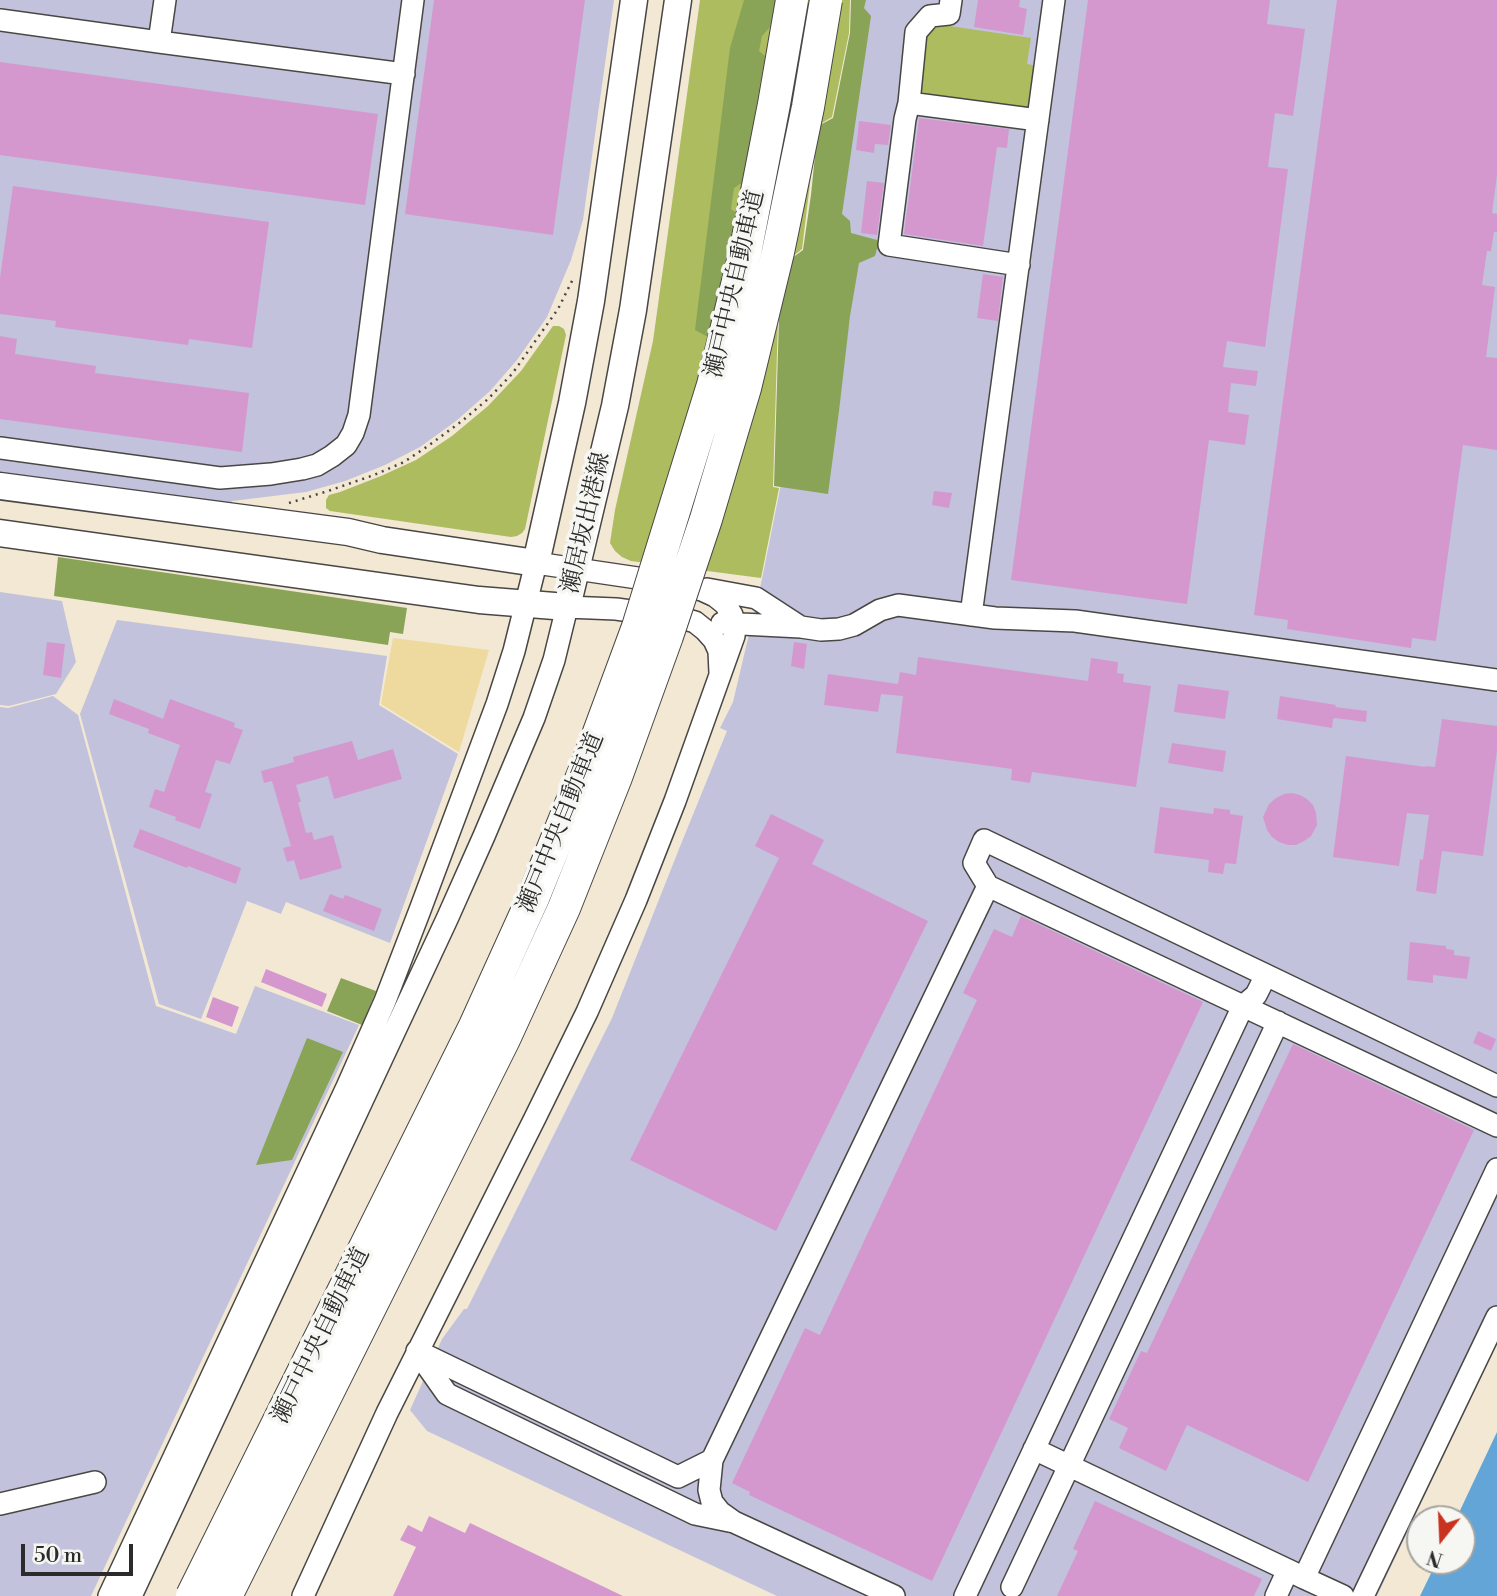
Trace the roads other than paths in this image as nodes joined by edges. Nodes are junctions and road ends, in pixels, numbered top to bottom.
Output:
1 (165, 0) edge
2 (413, 0) edge
3 (634, 0) edge
4 (678, 0) edge
5 (792, 0) edge
6 (826, 0) edge
7 (951, 0) edge
8 (1054, 0) edge
9 (0, 20) edge
10 (159, 43) junction
11 (404, 74) junction
12 (909, 103) junction
13 (1038, 120) junction
14 (1019, 265) junction
15 (0, 448) edge
16 (0, 486) edge
17 (0, 533) edge
18 (536, 563) junction
19 (577, 569) junction
20 (678, 584) junction
21 (526, 604) junction
22 (567, 607) junction
23 (971, 615) junction
24 (681, 618) junction
25 (735, 625) junction
26 (801, 627) junction
27 (720, 678) junction
28 (1497, 680) edge
29 (988, 886) junction
30 (1266, 975) junction
31 (1243, 1006) junction
32 (1278, 1022) junction
33 (1497, 1086) edge
34 (1497, 1126) edge
35 (1497, 1169) edge
36 (1497, 1317) edge
37 (417, 1352) junction
38 (1034, 1449) junction
39 (712, 1460) junction
40 (1070, 1466) junction
41 (95, 1482) dead end
42 (0, 1504) edge
43 (734, 1522) junction
44 (1296, 1574) junction
45 (1012, 1587) dead end
46 (109, 1596) edge
47 (131, 1596) edge
48 (192, 1596) edge
49 (226, 1596) edge
50 (303, 1596) edge
51 (894, 1596) edge
52 (965, 1596) edge
53 (1276, 1596) edge
54 (1343, 1596) edge
55 (1363, 1596) edge

1 - 10 street
2 - 11 street
3 - 18 main road, 瀬居坂出港線
4 - 19 main road, 瀬居坂出港線
5 - 48 highway, 瀬戸中央自動車道, bridge
6 - 49 highway, 瀬戸中央自動車道, bridge
7 - 12 street
8 - 13 street
9 - 10 street
10 - 11 street
11 - 15 street
12 - 13 street
12 - 14 street
13 - 14 street
14 - 23 street
16 - 18 main road, 瀬居坂出港線
17 - 21 main road, 瀬居坂出港線
18 - 19 street
18 - 21 street
19 - 20 street
19 - 22 main road, 瀬居坂出港線
20 - 25 street
20 - 26 street
21 - 22 main road, 瀬居坂出港線
21 - 46 street
22 - 24 street
22 - 47 street
23 - 26 street
23 - 28 street
24 - 25 street
24 - 27 street
25 - 26 street
25 - 27 street
27 - 37 street
29 - 30 street
29 - 31 street
29 - 39 street
30 - 31 street
30 - 33 street
31 - 32 street
31 - 38 street
32 - 34 street
32 - 40 street
35 - 44 street
36 - 55 street
37 - 39 street
37 - 43 street
37 - 50 street
38 - 40 street
38 - 52 street
39 - 43 street
40 - 44 street
40 - 45 street
41 - 42 street
43 - 51 street
44 - 53 street
44 - 54 street

